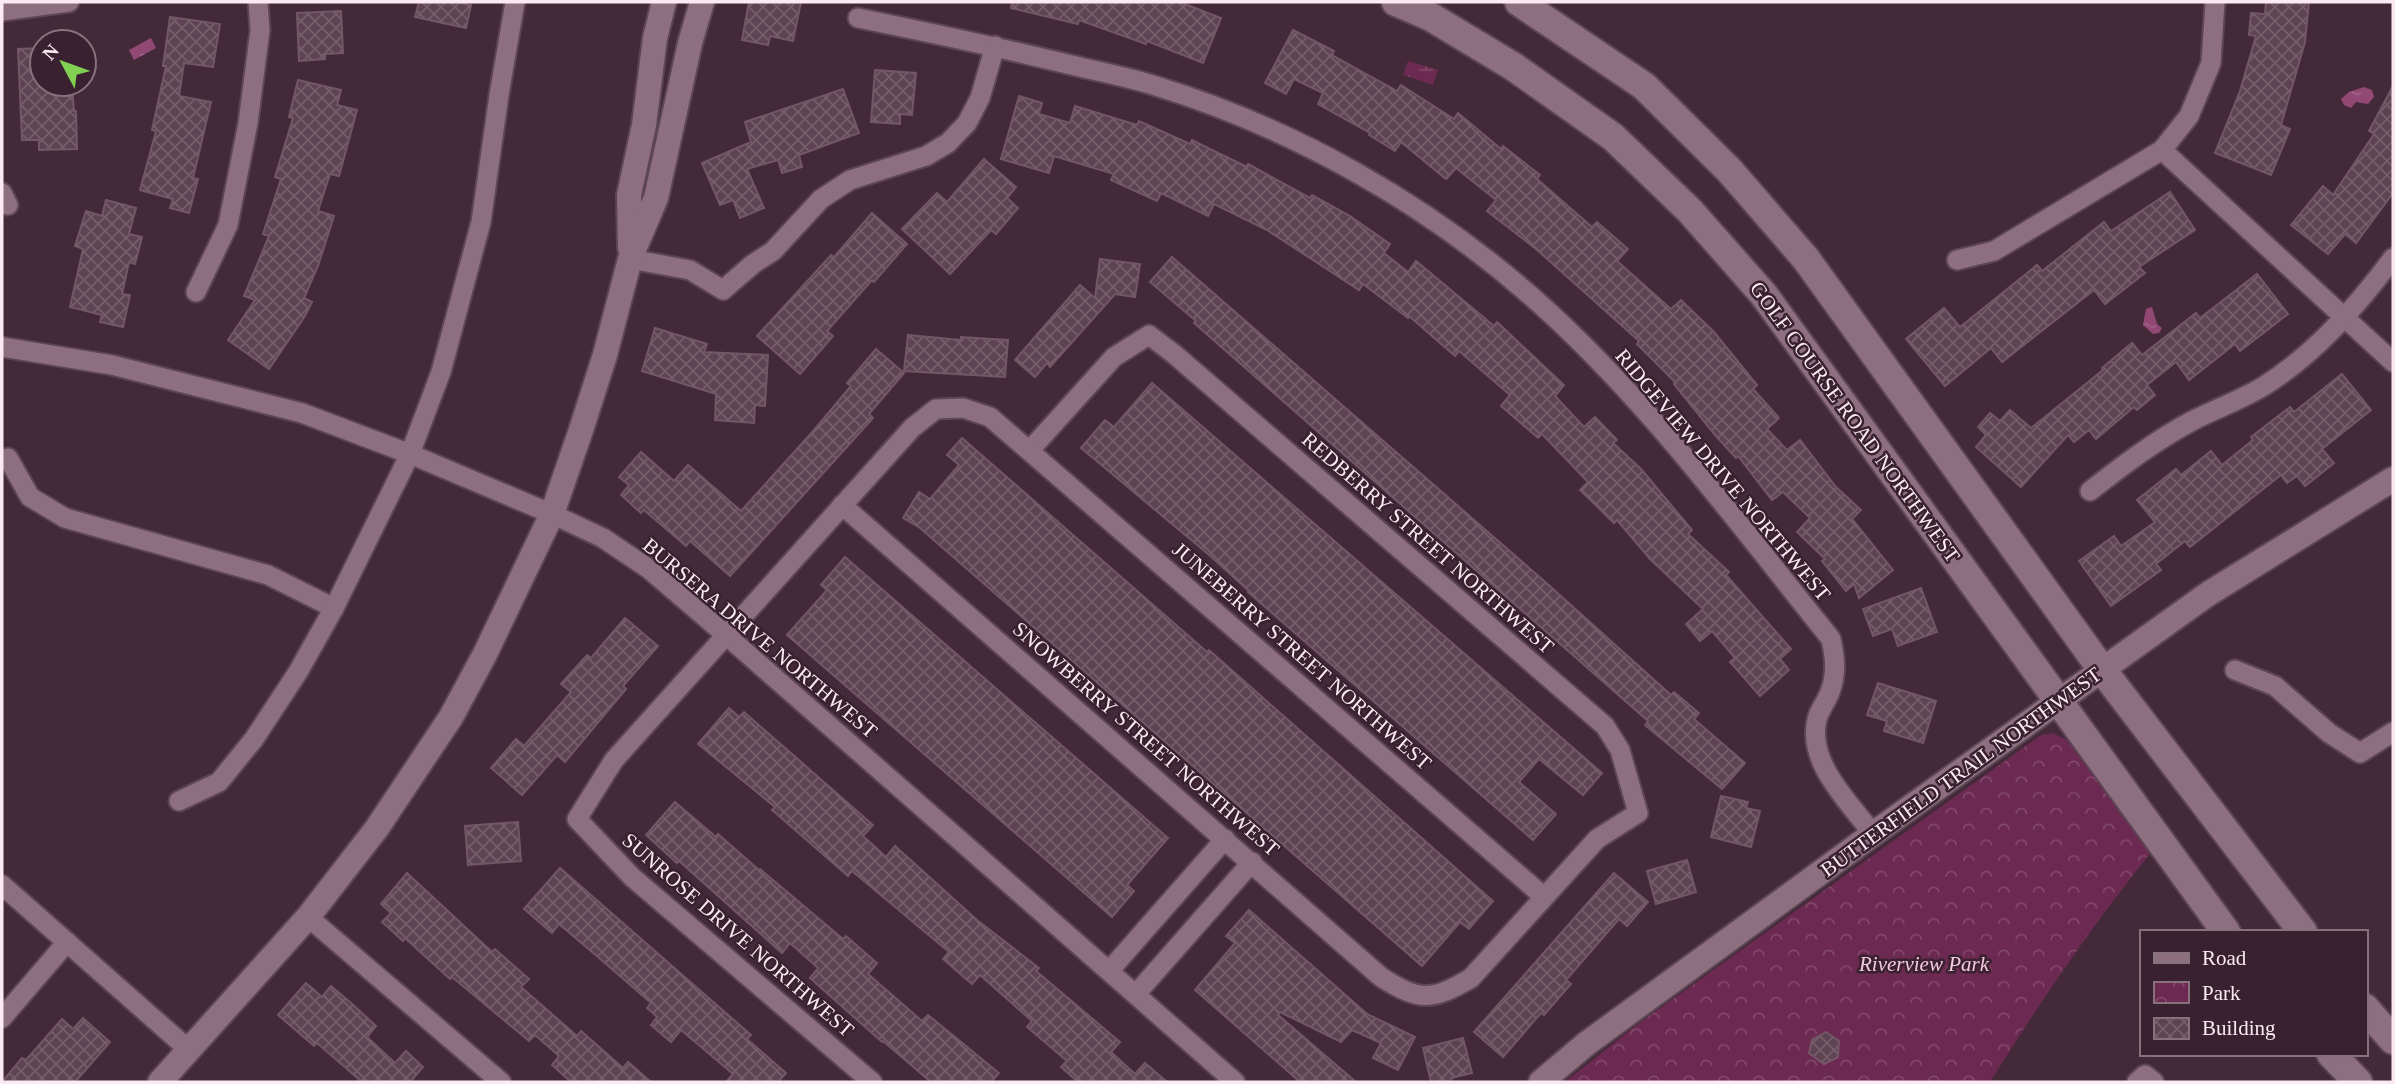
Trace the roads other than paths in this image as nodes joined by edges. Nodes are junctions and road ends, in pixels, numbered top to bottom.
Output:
1 (69, 2) edge
2 (258, 2) edge
3 (515, 2) edge
4 (664, 2) edge
5 (702, 2) edge
6 (1396, 2) edge
7 (1519, 2) edge
8 (2214, 2) edge
9 (2, 11) edge
10 (858, 18) dead end
11 (995, 46) junction
12 (2162, 150) junction
13 (2393, 258) edge
14 (630, 259) junction
15 (1957, 260) dead end
16 (197, 292) dead end
17 (2345, 316) junction
18 (2, 347) edge
19 (2393, 362) edge
20 (1030, 450) junction
21 (410, 454) junction
22 (8, 457) dead end
23 (2393, 478) edge
24 (2090, 491) dead end
25 (842, 505) junction
26 (552, 514) junction
27 (334, 608) junction
28 (726, 635) junction
29 (2235, 670) dead end
30 (2103, 671) junction
31 (2060, 701) junction
32 (2393, 732) edge
33 (179, 801) dead end
34 (1873, 834) junction
35 (1225, 839) junction
36 (1252, 862) junction
37 (2, 885) edge
38 (1543, 896) junction
39 (308, 917) junction
40 (2226, 930) edge
41 (2301, 930) edge
42 (67, 942) junction
43 (1109, 971) junction
44 (1136, 995) junction
45 (2367, 1010) edge
46 (2, 1018) edge
47 (2393, 1040) edge
48 (188, 1049) junction
49 (2333, 1056) edge
50 (160, 1082) edge
51 (501, 1082) edge
52 (872, 1082) edge
53 (1235, 1082) edge
54 (1541, 1082) edge
55 (2358, 1082) edge

1 - 9 street
2 - 16 street
3 - 21 street
4 - 14 street
5 - 14 street
6 - 31 main road, GOLF COURSE ROAD NORTHWEST
7 - 30 main road
8 - 12 street
10 - 11 street, RIDGEVIEW DRIVE NORTHWEST
11 - 14 street
11 - 34 street, RIDGEVIEW DRIVE NORTHWEST
12 - 15 street
12 - 17 street
13 - 17 street
14 - 26 street
17 - 19 street
17 - 24 street
18 - 21 street, BURSERA DRIVE NORTHWEST
20 - 25 street, JUNEBERRY STREET NORTHWEST
20 - 38 street, JUNEBERRY STREET NORTHWEST
20 - 38 street, REDBERRY STREET NORTHWEST
21 - 26 street, BURSERA DRIVE NORTHWEST
21 - 27 street
22 - 27 street
23 - 30 street, BUTTERFIELD TRAIL NORTHWEST
25 - 28 street
25 - 35 street, SNOWBERRY STREET NORTHWEST
26 - 28 street, BURSERA DRIVE NORTHWEST
26 - 39 street
27 - 33 street
28 - 43 street, BURSERA DRIVE NORTHWEST
28 - 52 street, SUNROSE DRIVE NORTHWEST
29 - 32 street
30 - 31 street, BUTTERFIELD TRAIL NORTHWEST
30 - 41 main road
31 - 34 street, BUTTERFIELD TRAIL NORTHWEST
31 - 40 main road, GOLF COURSE ROAD NORTHWEST
34 - 54 street, BUTTERFIELD TRAIL NORTHWEST
35 - 36 street, SNOWBERRY STREET NORTHWEST
35 - 43 street
36 - 38 street, SNOWBERRY STREET NORTHWEST
36 - 44 street
37 - 42 street
39 - 48 street
39 - 51 street
42 - 46 street
42 - 48 street
43 - 44 street, BURSERA DRIVE NORTHWEST
44 - 53 street, BURSERA DRIVE NORTHWEST
45 - 47 main road
48 - 50 street
49 - 55 main road

